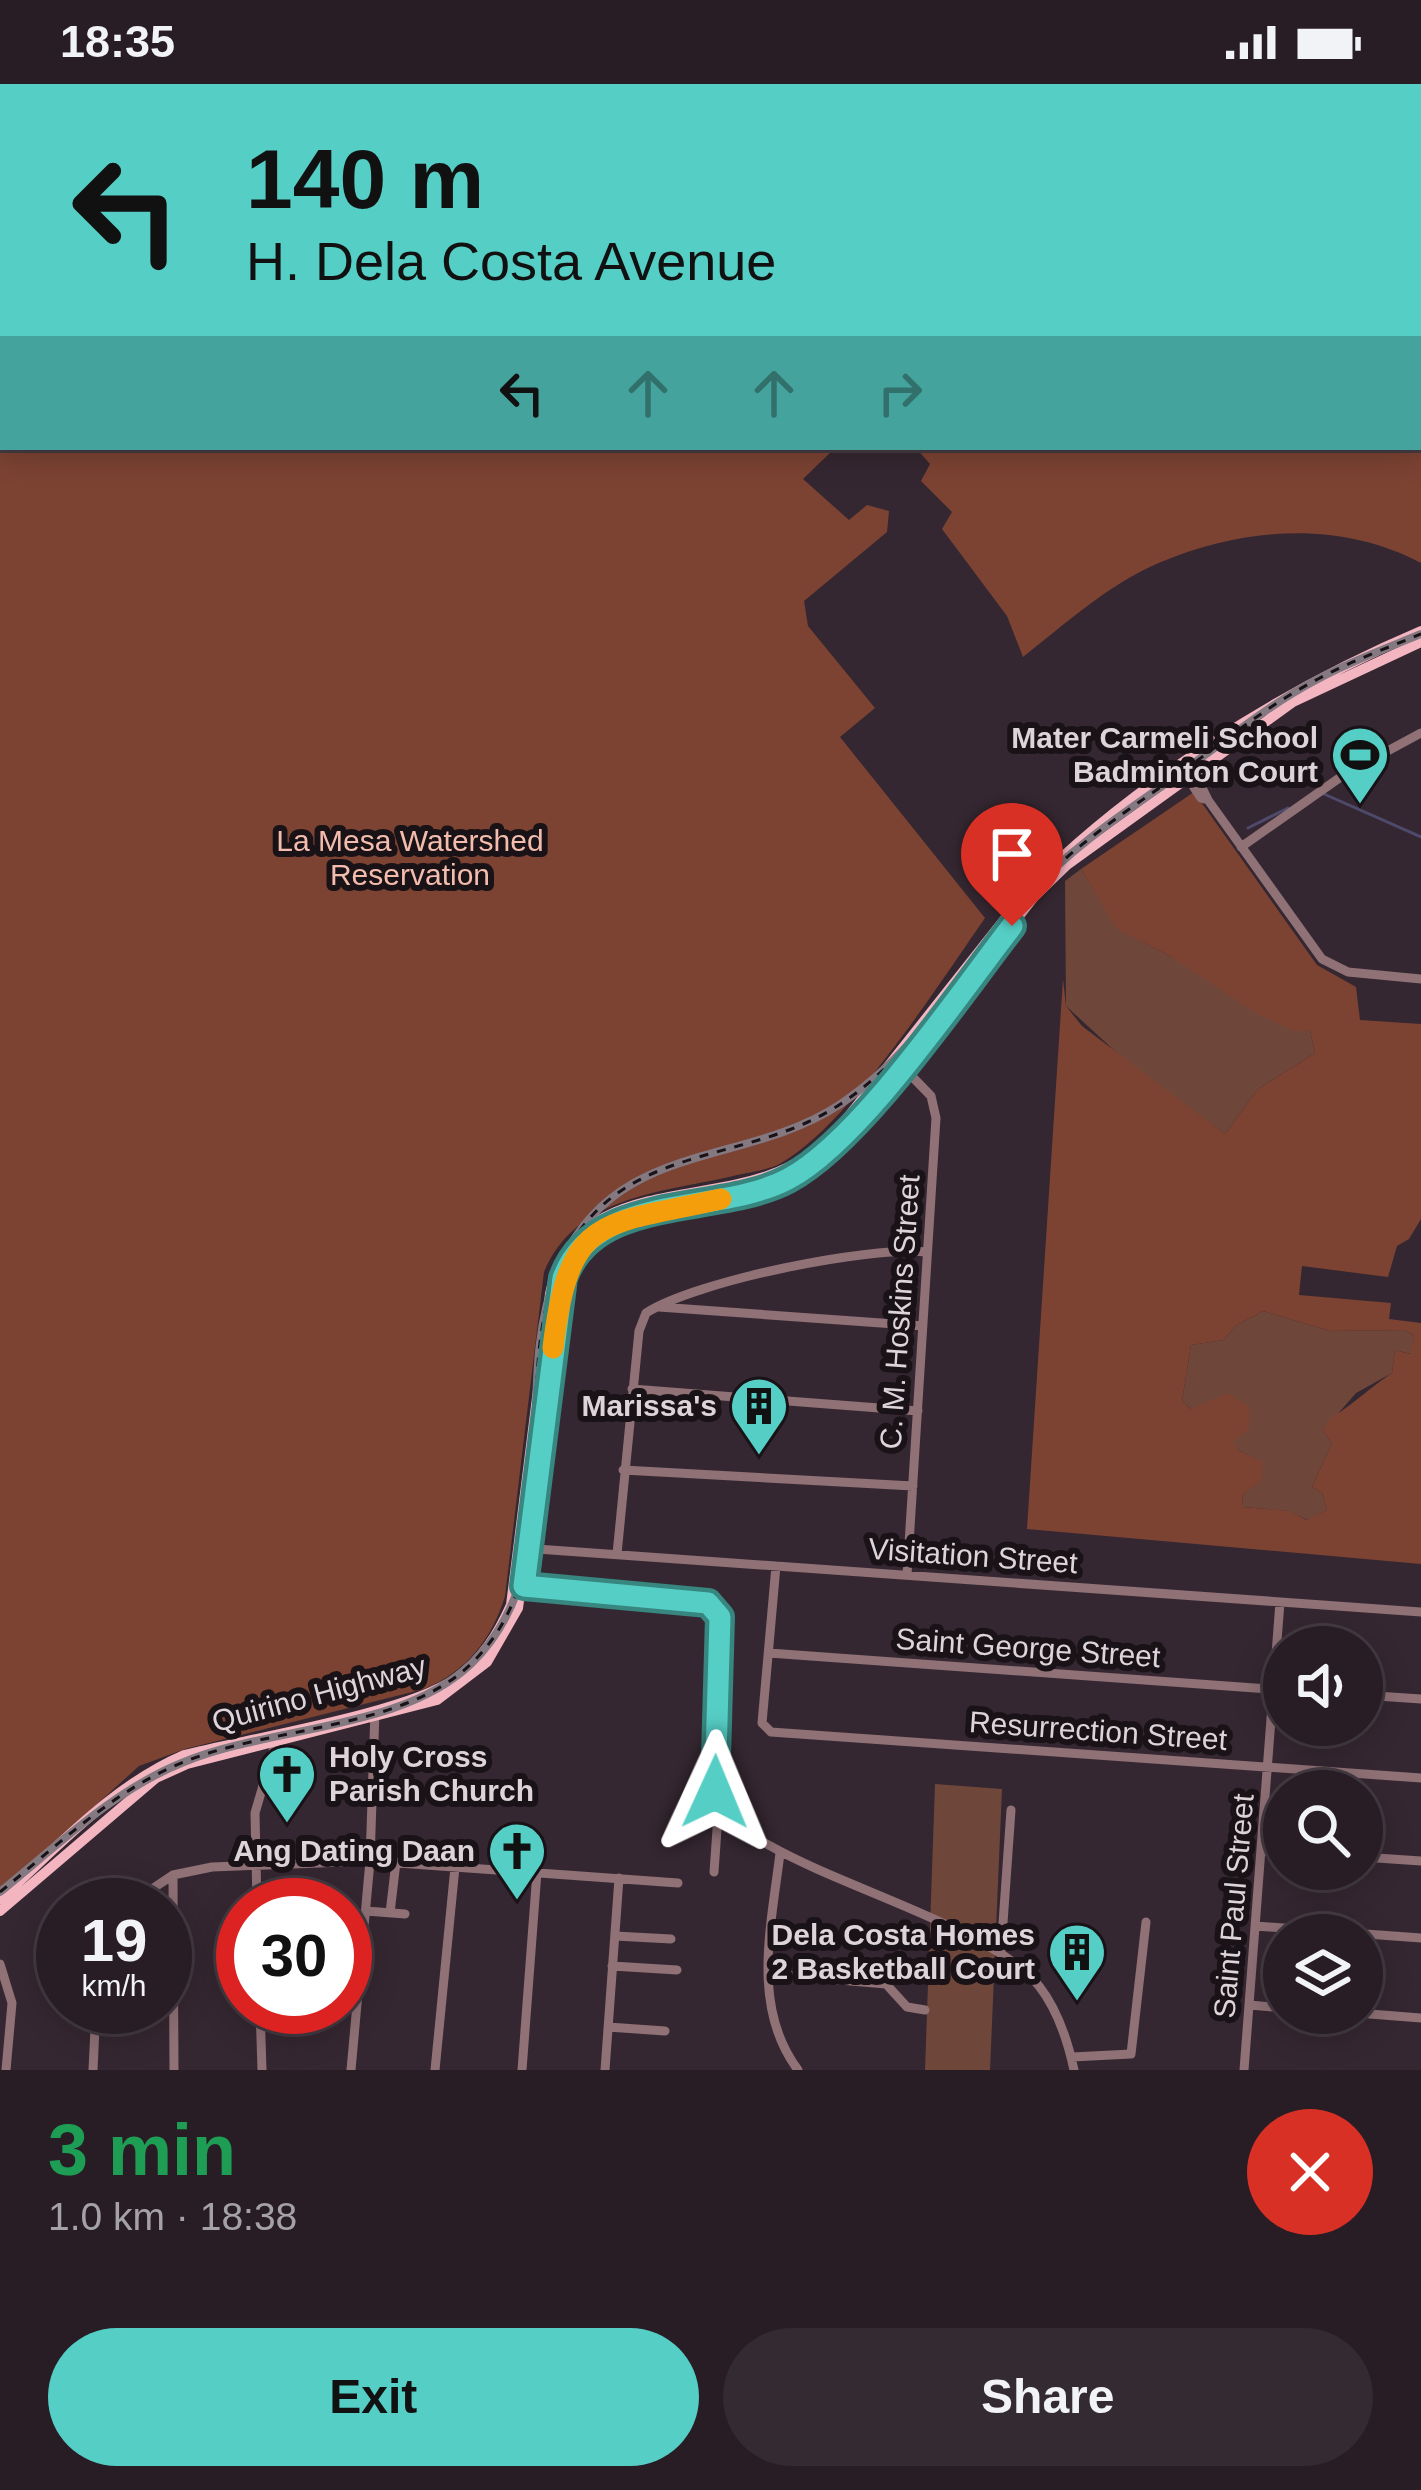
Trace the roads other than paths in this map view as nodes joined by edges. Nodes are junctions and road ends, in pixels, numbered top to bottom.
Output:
1 (1421, 631) edge
2 (1421, 642) edge
3 (1421, 734) edge
4 (1188, 769) junction
5 (1241, 847) junction
6 (1421, 979) edge
7 (897, 1061) junction
8 (927, 1252) junction
9 (656, 1307) junction
10 (923, 1326) junction
11 (632, 1389) junction
12 (918, 1411) junction
13 (623, 1470) junction
14 (913, 1486) junction
15 (525, 1548) junction
16 (617, 1554) junction
17 (776, 1566) junction
18 (907, 1575) junction
19 (520, 1585) junction
20 (1280, 1602) junction
21 (1421, 1612) edge
22 (1280, 1626) edge
23 (769, 1653) junction
24 (1263, 1688) edge
25 (1383, 1697) edge
26 (1421, 1700) edge
27 (376, 1712) junction
28 (277, 1736) junction
29 (1272, 1746) edge
30 (1269, 1767) junction
31 (1269, 1770) edge
32 (1421, 1778) edge
33 (719, 1801) junction
34 (1011, 1810) dead end
35 (780, 1853) junction
36 (1383, 1858) edge
37 (1263, 1860) edge
38 (370, 1861) junction
39 (1421, 1861) edge
40 (396, 1862) junction
41 (256, 1865) junction
42 (455, 1867) junction
43 (537, 1872) junction
44 (714, 1872) dead end
45 (173, 1875) junction
46 (168, 1878) edge
47 (256, 1878) edge
48 (369, 1878) edge
49 (619, 1878) junction
50 (678, 1883) dead end
51 (0, 1899) edge
52 (0, 1911) edge
53 (372, 1912) edge
54 (390, 1913) junction
55 (405, 1914) dead end
56 (1146, 1922) dead end
57 (1256, 1926) junction
58 (615, 1936) junction
59 (1421, 1938) edge
60 (671, 1939) dead end
61 (1001, 1952) junction
62 (0, 1964) edge
63 (612, 1966) junction
64 (677, 1970) dead end
65 (769, 1974) junction
66 (1250, 2005) junction
67 (1263, 2006) edge
68 (926, 2010) dead end
69 (1383, 2015) edge
70 (1421, 2018) edge
71 (5, 2019) edge
72 (608, 2027) junction
73 (665, 2032) dead end
74 (95, 2034) edge
75 (261, 2034) edge
76 (354, 2034) edge
77 (1072, 2057) junction
78 (6, 2070) edge
79 (93, 2070) edge
80 (174, 2070) edge
81 (262, 2070) edge
82 (351, 2070) edge
83 (435, 2070) edge
84 (522, 2070) edge
85 (605, 2070) edge
86 (798, 2070) edge
87 (1075, 2070) edge
88 (1244, 2070) edge

1 - 4 main road, Quirino Highway
2 - 4 main road, Quirino Highway
3 - 5 street
4 - 5 street
4 - 7 main road, Quirino Highway
5 - 6 street
7 - 8 street, C. M. Hoskins Street
7 - 15 main road, Quirino Highway
8 - 9 street
8 - 10 street, C. M. Hoskins Street
9 - 10 street
9 - 11 street
10 - 12 street, C. M. Hoskins Street
11 - 12 street
11 - 13 street
12 - 14 street, C. M. Hoskins Street
13 - 14 street
13 - 16 street
14 - 18 street, C. M. Hoskins Street
15 - 16 street, Visitation Street
15 - 19 main road, Quirino Highway
16 - 17 street, Visitation Street
17 - 18 street, Visitation Street
17 - 23 street
18 - 20 street, Visitation Street
19 - 27 main road, Quirino Highway
19 - 33 street
20 - 21 street, Visitation Street
20 - 22 street, Saint Paul Street
23 - 24 street, Saint George Street
23 - 30 street, Resurrection Street
25 - 26 street
27 - 28 main road, Quirino Highway
27 - 38 street
28 - 41 street
28 - 51 main road, Quirino Highway
28 - 52 main road, Quirino Highway
29 - 30 street, Saint Paul Street
30 - 31 street, Saint Paul Street
30 - 32 street, Resurrection Street
33 - 35 street
33 - 44 street
34 - 61 street
35 - 61 street
35 - 65 street
36 - 39 street
37 - 57 street, Saint Paul Street
38 - 40 street
38 - 41 street
38 - 48 street
40 - 42 street
40 - 54 street
41 - 45 street
41 - 47 street
42 - 43 street
42 - 83 street
43 - 49 street
43 - 84 street
45 - 46 street
45 - 80 street
49 - 50 street
49 - 58 street
53 - 54 street
54 - 55 street
56 - 77 street
57 - 59 street
57 - 66 street, Saint Paul Street
58 - 60 street
58 - 63 street
61 - 77 street
62 - 71 street
63 - 64 street
63 - 72 street
65 - 68 street
65 - 86 street
66 - 67 street
66 - 88 street, Saint Paul Street
69 - 70 street
71 - 78 street
72 - 73 street
72 - 85 street
74 - 79 street
75 - 81 street
76 - 82 street
77 - 87 street

